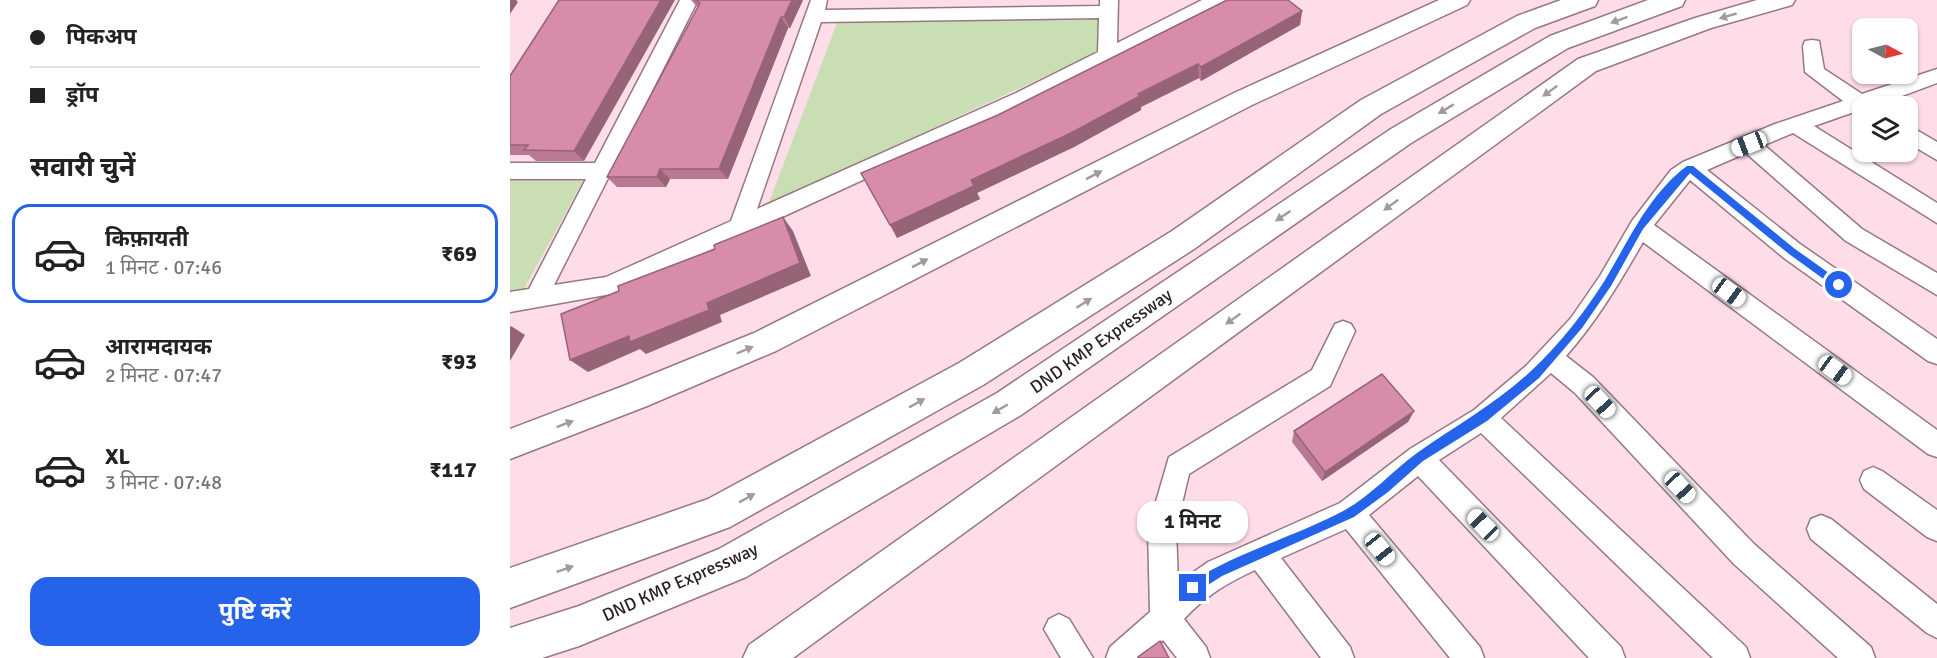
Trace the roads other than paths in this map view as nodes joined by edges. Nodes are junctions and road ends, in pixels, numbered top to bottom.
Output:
1 (689, 0) edge
2 (1217, 0) edge
3 (1459, 0) edge
4 (1586, 0) edge
5 (1673, 0) edge
6 (1784, 0) edge
7 (1109, 6) edge
8 (818, 8) edge
9 (1812, 46) dead end
10 (1107, 56) junction
11 (1927, 79) edge
12 (1937, 93) edge
13 (1883, 96) edge
14 (1852, 97) edge
15 (1852, 107) edge
16 (1795, 124) junction
17 (1918, 140) edge
18 (1749, 144) junction
19 (1937, 152) edge
20 (1690, 168) junction
21 (510, 171) edge
22 (603, 171) junction
23 (1937, 214) edge
24 (740, 226) junction
25 (1640, 226) junction
26 (1937, 285) edge
27 (536, 298) junction
28 (510, 302) edge
29 (1343, 332) dead end
30 (1937, 352) edge
31 (1550, 357) junction
32 (1483, 418) junction
33 (510, 444) edge
34 (1937, 445) edge
35 (1419, 458) junction
36 (1873, 480) dead end
37 (1350, 513) junction
38 (1937, 527) edge
39 (1821, 529) dead end
40 (1260, 553) junction
41 (510, 588) edge
42 (1165, 618) junction
43 (1937, 623) edge
44 (1059, 629) dead end
45 (510, 648) edge
46 (762, 658) edge
47 (1078, 658) edge
48 (1121, 658) edge
49 (1195, 658) edge
50 (1339, 658) edge
51 (1469, 658) edge
52 (1610, 658) edge
53 (1736, 658) edge
54 (1860, 658) edge

1 - 22 street
2 - 10 street
33 -> 3 street
41 -> 4 highway, DND KMP Expressway
5 -> 45 highway, DND KMP Expressway
6 -> 46 street
7 - 8 street
7 - 10 street
8 - 24 street
9 - 14 street
10 - 24 street
11 - 12 street
11 - 13 street
15 - 16 street
16 - 18 street
16 - 23 street
17 - 19 street
18 - 20 street
18 - 26 street
20 - 25 street
20 - 30 street
21 - 22 street
22 - 27 street
24 - 27 street
25 - 31 street
25 - 34 street
27 - 28 street
29 - 42 street
31 - 32 street
31 - 54 street
32 - 35 street
32 - 53 street
35 - 37 street
35 - 52 street
36 - 38 street
37 - 40 street
37 - 51 street
39 - 43 street
40 - 42 street
40 - 50 street
42 - 48 street
42 - 49 street
44 - 47 street

